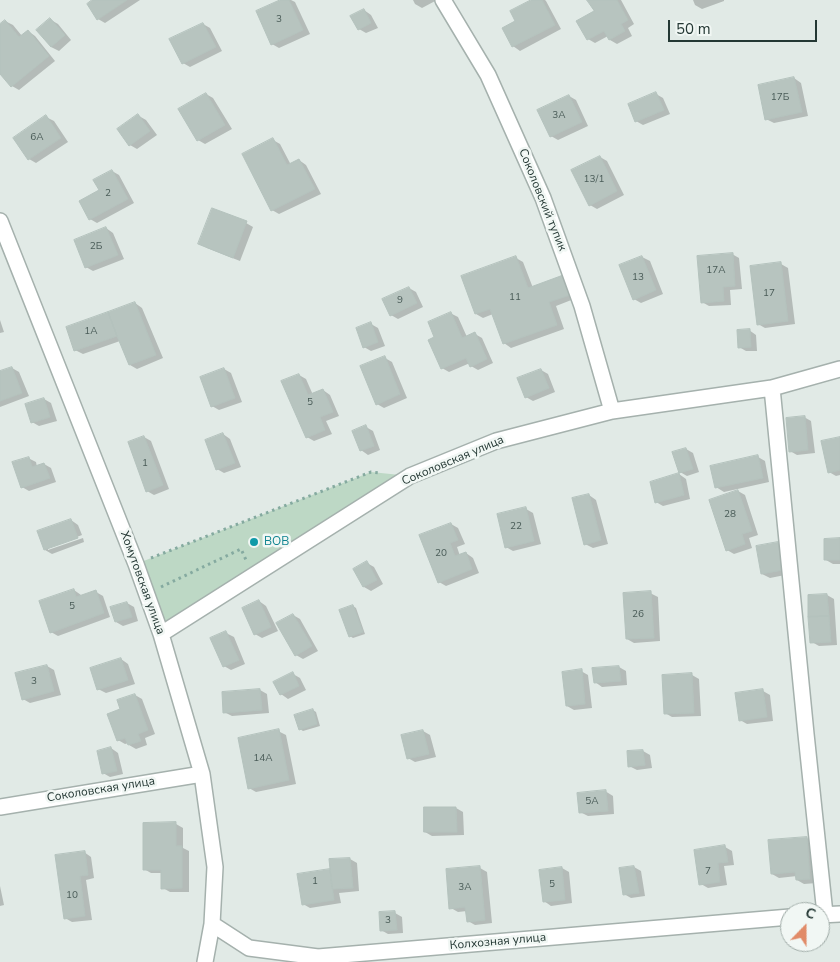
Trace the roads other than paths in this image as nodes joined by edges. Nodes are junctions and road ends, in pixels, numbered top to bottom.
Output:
1 (443, 0) edge
2 (0, 221) edge
3 (840, 369) edge
4 (772, 388) junction
5 (612, 412) junction
6 (161, 634) junction
7 (202, 774) junction
8 (0, 807) edge
9 (827, 902) edge
10 (780, 918) edge
11 (212, 924) junction
12 (205, 962) edge

1 - 5 street, Соколовский тупик
2 - 6 street, Хомутовская улица
3 - 4 street, Соколовская улица
4 - 5 street, Соколовская улица
4 - 9 street
5 - 6 street, Соколовская улица
6 - 7 street, Хомутовская улица
7 - 8 street, Соколовская улица
7 - 11 street, Хомутовская улица
10 - 11 street, Колхозная улица
11 - 12 street, Хомутовская улица

